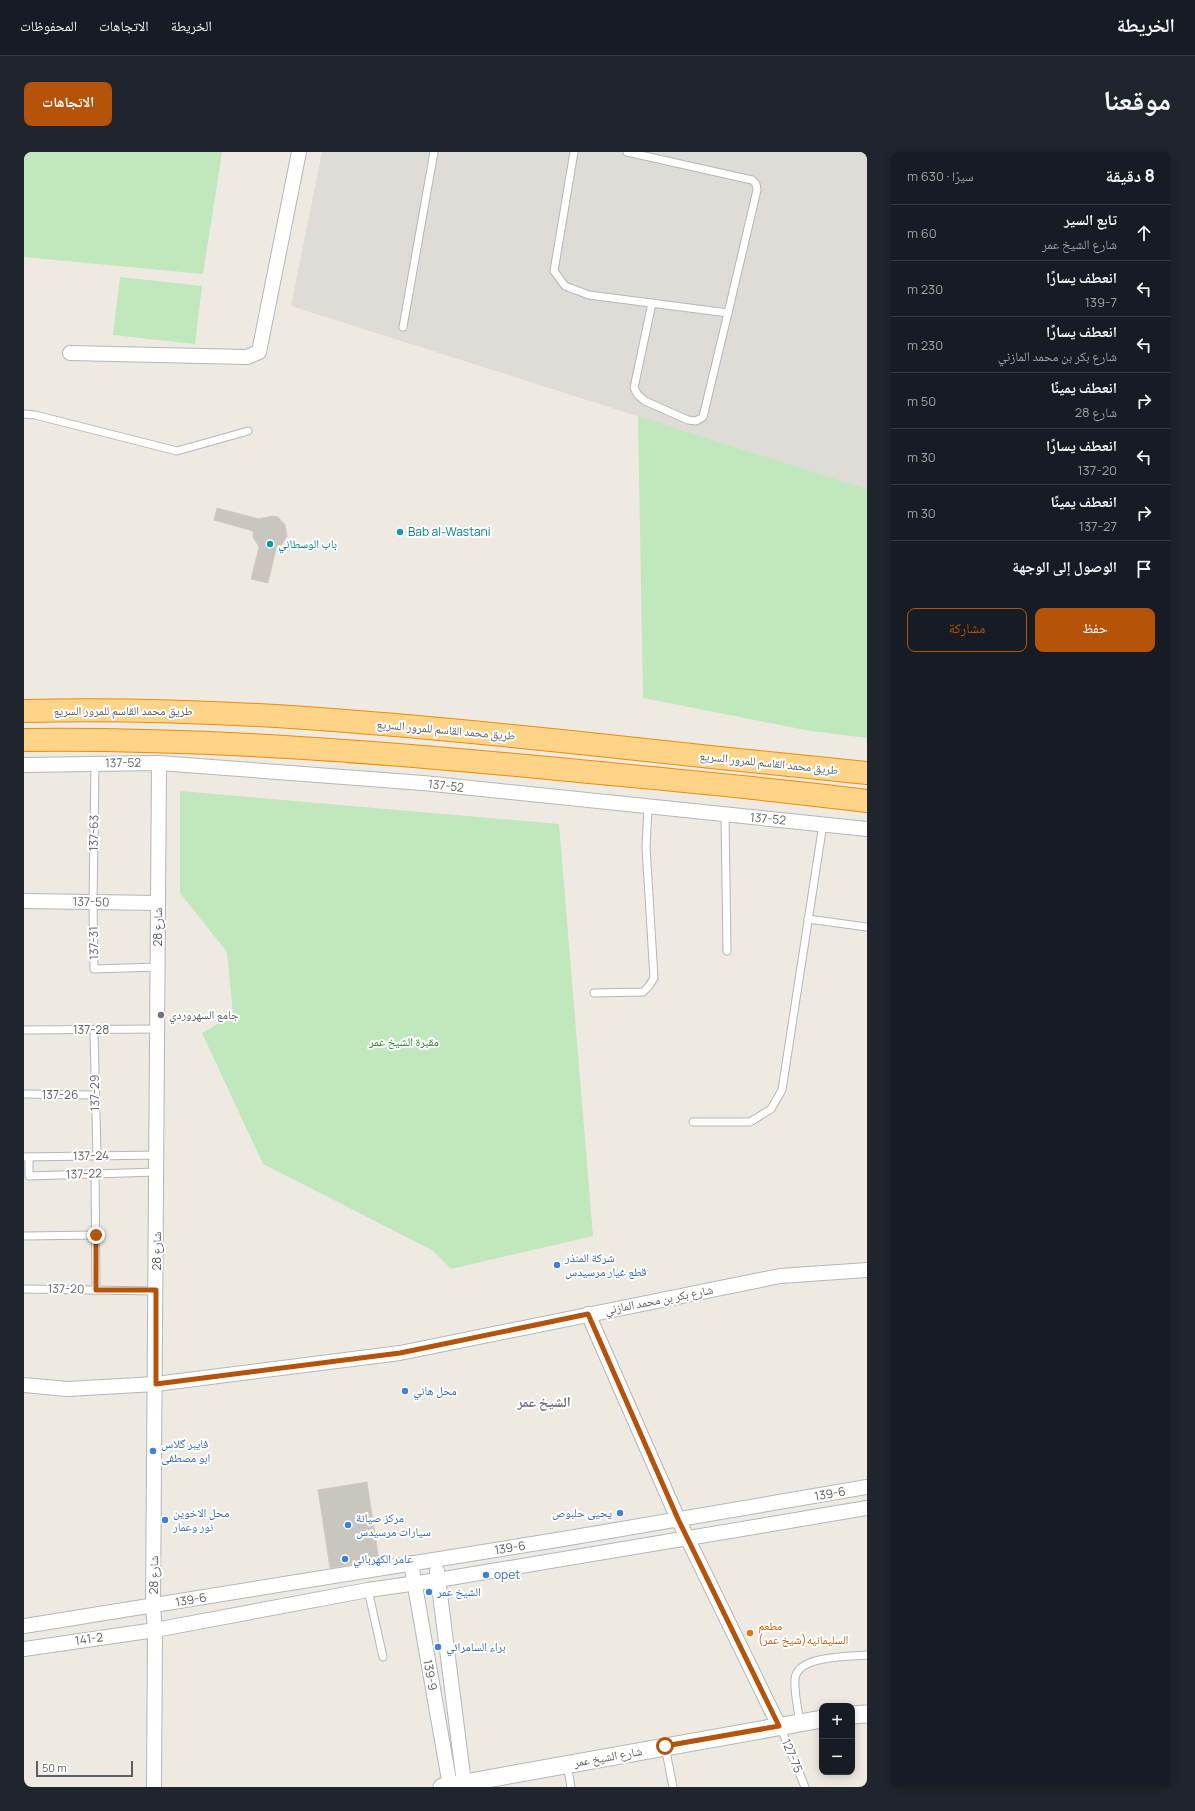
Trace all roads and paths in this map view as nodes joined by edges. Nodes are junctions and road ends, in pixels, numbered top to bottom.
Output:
1 (299, 152) edge
2 (434, 152) edge
3 (574, 152) edge
4 (627, 152) edge
5 (640, 153) edge
6 (652, 302) junction
7 (728, 313) junction
8 (403, 327) dead end
9 (70, 353) dead end
10 (24, 414) edge
11 (248, 431) dead end
12 (24, 711) edge
13 (24, 740) edge
14 (159, 763) junction
15 (95, 764) junction
16 (24, 765) edge
17 (867, 773) edge
18 (867, 801) edge
19 (648, 807) junction
20 (725, 815) junction
21 (823, 824) junction
22 (867, 829) edge
23 (24, 901) edge
24 (93, 902) junction
25 (158, 903) junction
26 (808, 919) junction
27 (867, 927) edge
28 (727, 950) dead end
29 (158, 967) junction
30 (594, 993) dead end
31 (24, 1030) edge
32 (94, 1030) junction
33 (158, 1030) junction
34 (26, 1094) dead end
35 (95, 1095) junction
36 (693, 1122) dead end
37 (157, 1155) junction
38 (97, 1156) junction
39 (26, 1157) edge
40 (157, 1172) junction
41 (95, 1174) junction
42 (96, 1235) junction
43 (25, 1236) dead end
44 (867, 1270) edge
45 (24, 1289) edge
46 (96, 1290) junction
47 (156, 1290) junction
48 (588, 1314) junction
49 (156, 1384) junction
50 (24, 1385) edge
51 (867, 1487) edge
52 (867, 1508) edge
53 (678, 1519) junction
54 (686, 1538) junction
55 (436, 1560) junction
56 (411, 1563) junction
57 (438, 1580) junction
58 (414, 1584) junction
59 (368, 1590) junction
60 (153, 1606) junction
61 (24, 1626) edge
62 (155, 1630) junction
63 (24, 1649) edge
64 (867, 1655) edge
65 (383, 1657) dead end
66 (867, 1714) edge
67 (855, 1715) edge
68 (819, 1720) edge
69 (800, 1723) junction
70 (779, 1726) junction
71 (665, 1746) junction
72 (567, 1764) junction
73 (454, 1786) edge
74 (154, 1787) edge
75 (571, 1787) edge
76 (673, 1787) edge
77 (806, 1787) edge

1 - 9 street
2 - 8 lane
3 - 6 lane
4 - 5 lane
5 - 7 lane
6 - 7 lane
6 - 7 lane
10 - 11 lane
12 - 17 highway, طريق محمد القاسم للمرور السريع
13 - 18 highway
14 - 15 street, 137-52
14 - 19 street, 137-52
14 - 25 street, شارع 28
15 - 16 street, 137-52
15 - 24 lane, 137-63
19 - 20 street, 137-52
19 - 30 lane
20 - 21 street, 137-52
20 - 28 lane
21 - 22 street, 137-52
21 - 26 lane
23 - 24 street, 137-50
24 - 25 street, 137-50
24 - 29 lane, 137-31
25 - 29 street, شارع 28
26 - 27 lane
26 - 36 lane
29 - 33 street, شارع 28
31 - 32 lane, 137-28
32 - 33 lane, 137-28
32 - 35 lane, 137-29
33 - 37 street, شارع 28
34 - 35 lane, 137-26
35 - 38 lane, 137-29
37 - 38 lane, 137-24
37 - 40 street, شارع 28
38 - 39 lane, 137-24
39 - 41 lane, 137-22
40 - 41 lane, 137-22
40 - 47 street, شارع 28
41 - 42 lane
42 - 43 lane
42 - 46 lane
44 - 48 street, شارع بكر بن محمد المازني
45 - 46 lane, 137-20
46 - 47 lane, 137-20
47 - 49 street, شارع 28
48 - 49 street, شارع بكر بن محمد المازني
48 - 53 street
49 - 50 street, شارع بكر بن محمد المازني
49 - 60 street, شارع 28
51 - 53 street, 139-6
52 - 54 street, 139-6
53 - 54 street
53 - 55 street, 139-6
54 - 57 street, 139-6
54 - 70 street
55 - 56 street, 139-6
55 - 57 street, 139-9
56 - 58 street, 139-9
56 - 60 street, 139-6
57 - 58 street, 139-6
57 - 73 street, 139-9
58 - 59 street, 139-6
58 - 73 street, 139-9
59 - 62 street, 139-6
59 - 65 lane
60 - 61 street, 141-2
60 - 62 street, شارع 28
62 - 63 street, 141-2
62 - 74 street, شارع 28
64 - 69 lane
66 - 67 street
68 - 69 street, شارع الشيخ عمر
69 - 70 street, شارع الشيخ عمر
70 - 71 street, شارع الشيخ عمر
70 - 77 lane, 127-75
71 - 72 street, شارع الشيخ عمر
71 - 76 lane
72 - 73 street, شارع الشيخ عمر
72 - 75 lane

